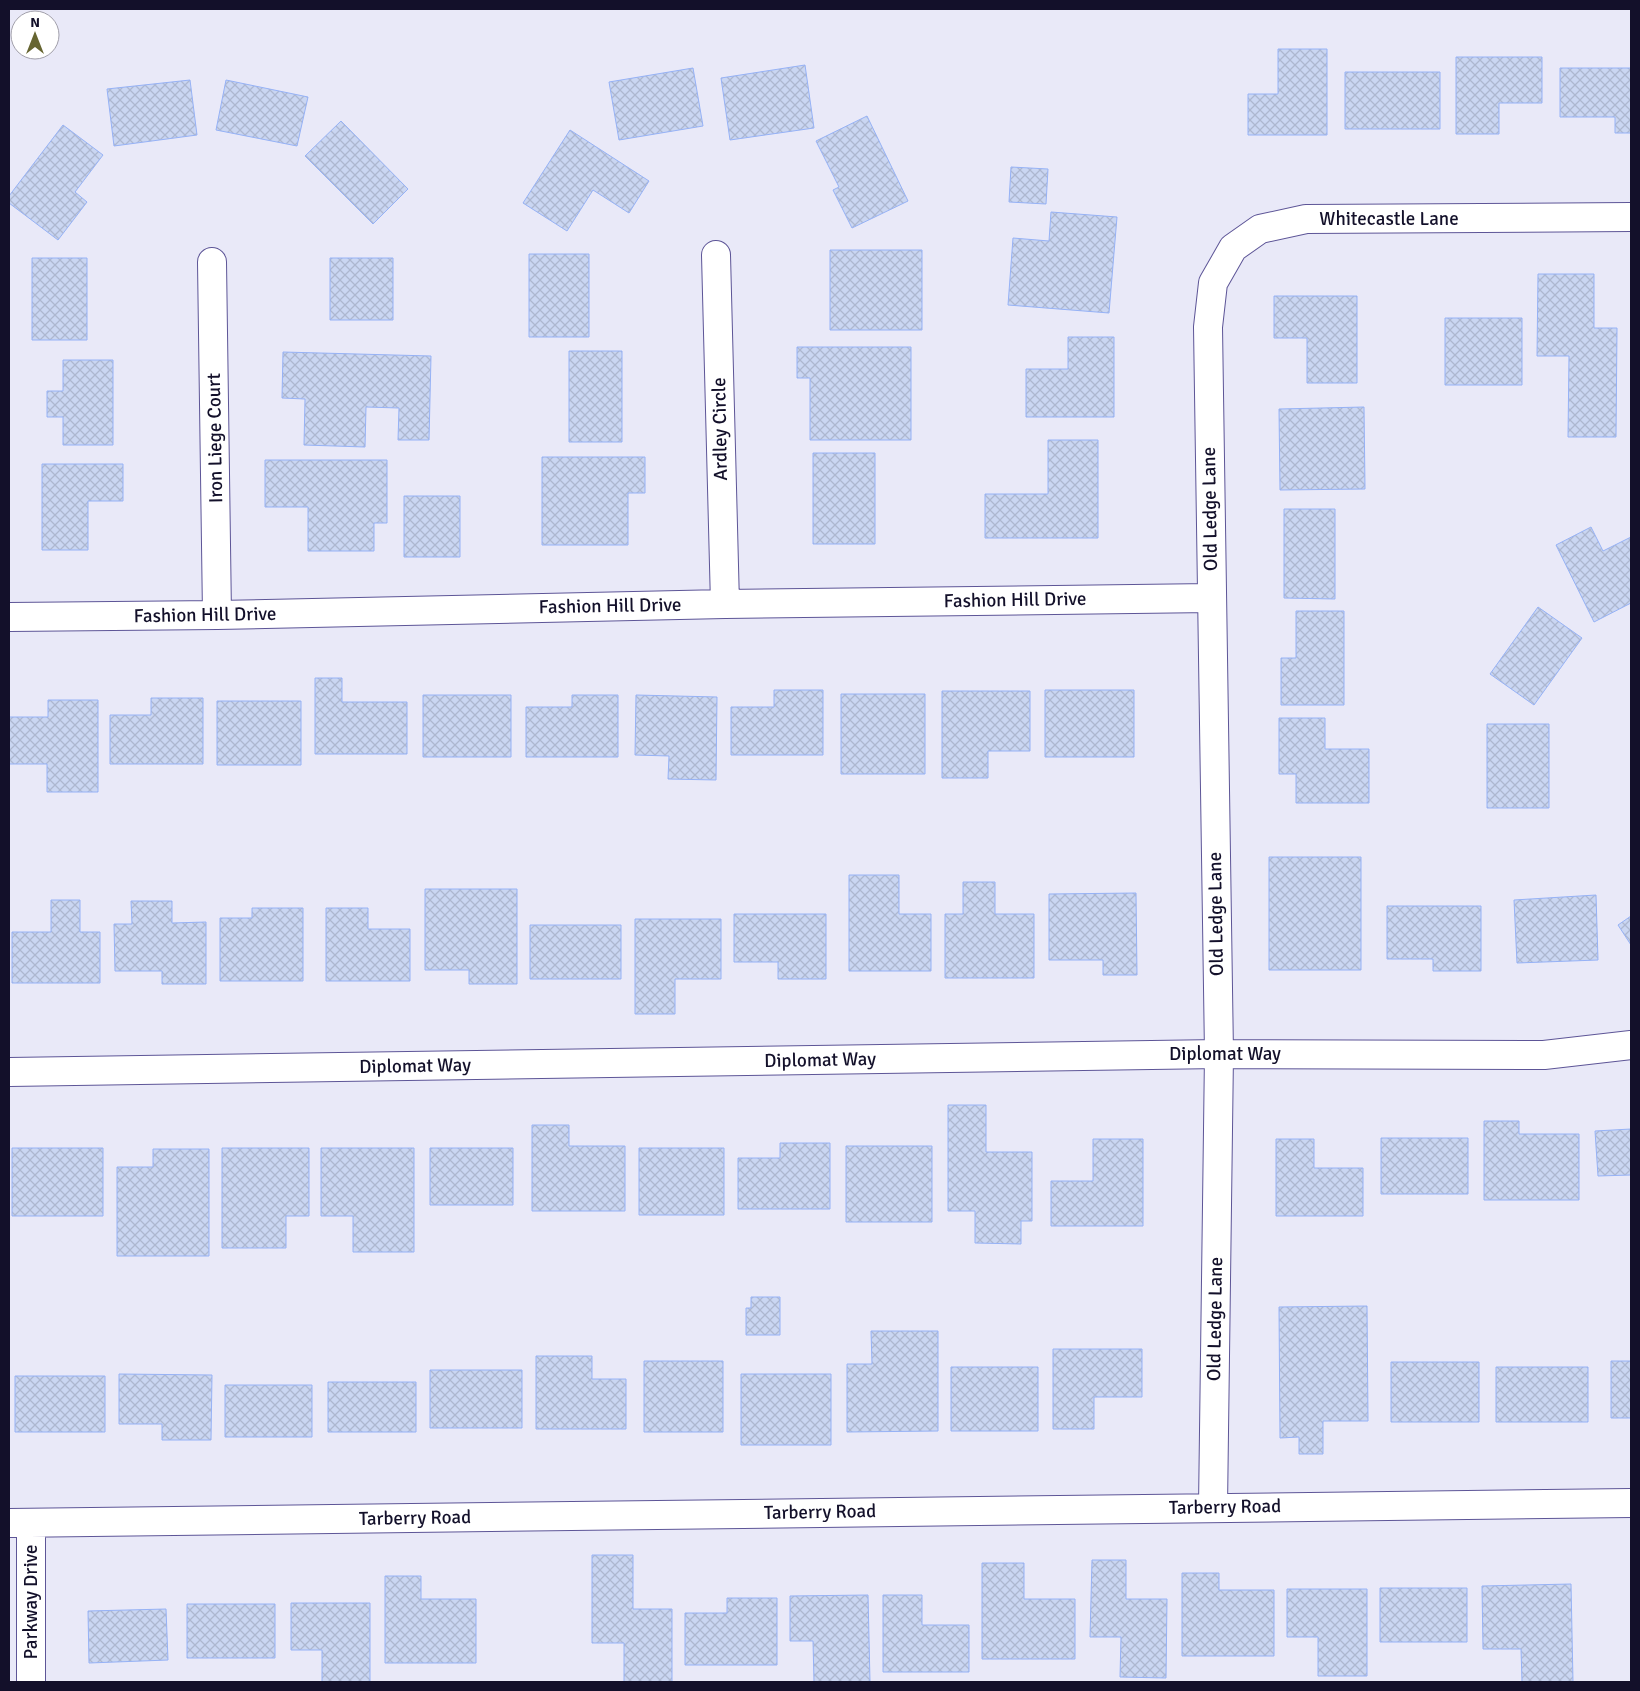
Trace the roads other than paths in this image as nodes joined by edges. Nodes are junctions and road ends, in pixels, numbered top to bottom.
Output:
1 (1631, 217) edge
2 (716, 255) dead end
3 (212, 262) dead end
4 (1209, 321) joint
5 (1211, 598) junction
6 (725, 604) junction
7 (217, 615) junction
8 (9, 617) edge
9 (1631, 1045) edge
10 (1219, 1054) junction
11 (9, 1072) edge
12 (1631, 1503) edge
13 (1213, 1507) junction
14 (20, 1523) edge
15 (31, 1682) edge

1 - 4 street, Whitecastle Lane
2 - 6 street, Ardley Circle
3 - 7 street, Iron Liege Court
4 - 5 street, Old Ledge Lane
5 - 6 street, Fashion Hill Drive
5 - 10 street, Old Ledge Lane
6 - 7 street, Fashion Hill Drive
7 - 8 street, Fashion Hill Drive
9 - 10 street, Diplomat Way
10 - 11 street, Diplomat Way
10 - 13 street, Old Ledge Lane
12 - 13 street, Tarberry Road
13 - 14 street, Tarberry Road
14 - 15 street, Parkway Drive

